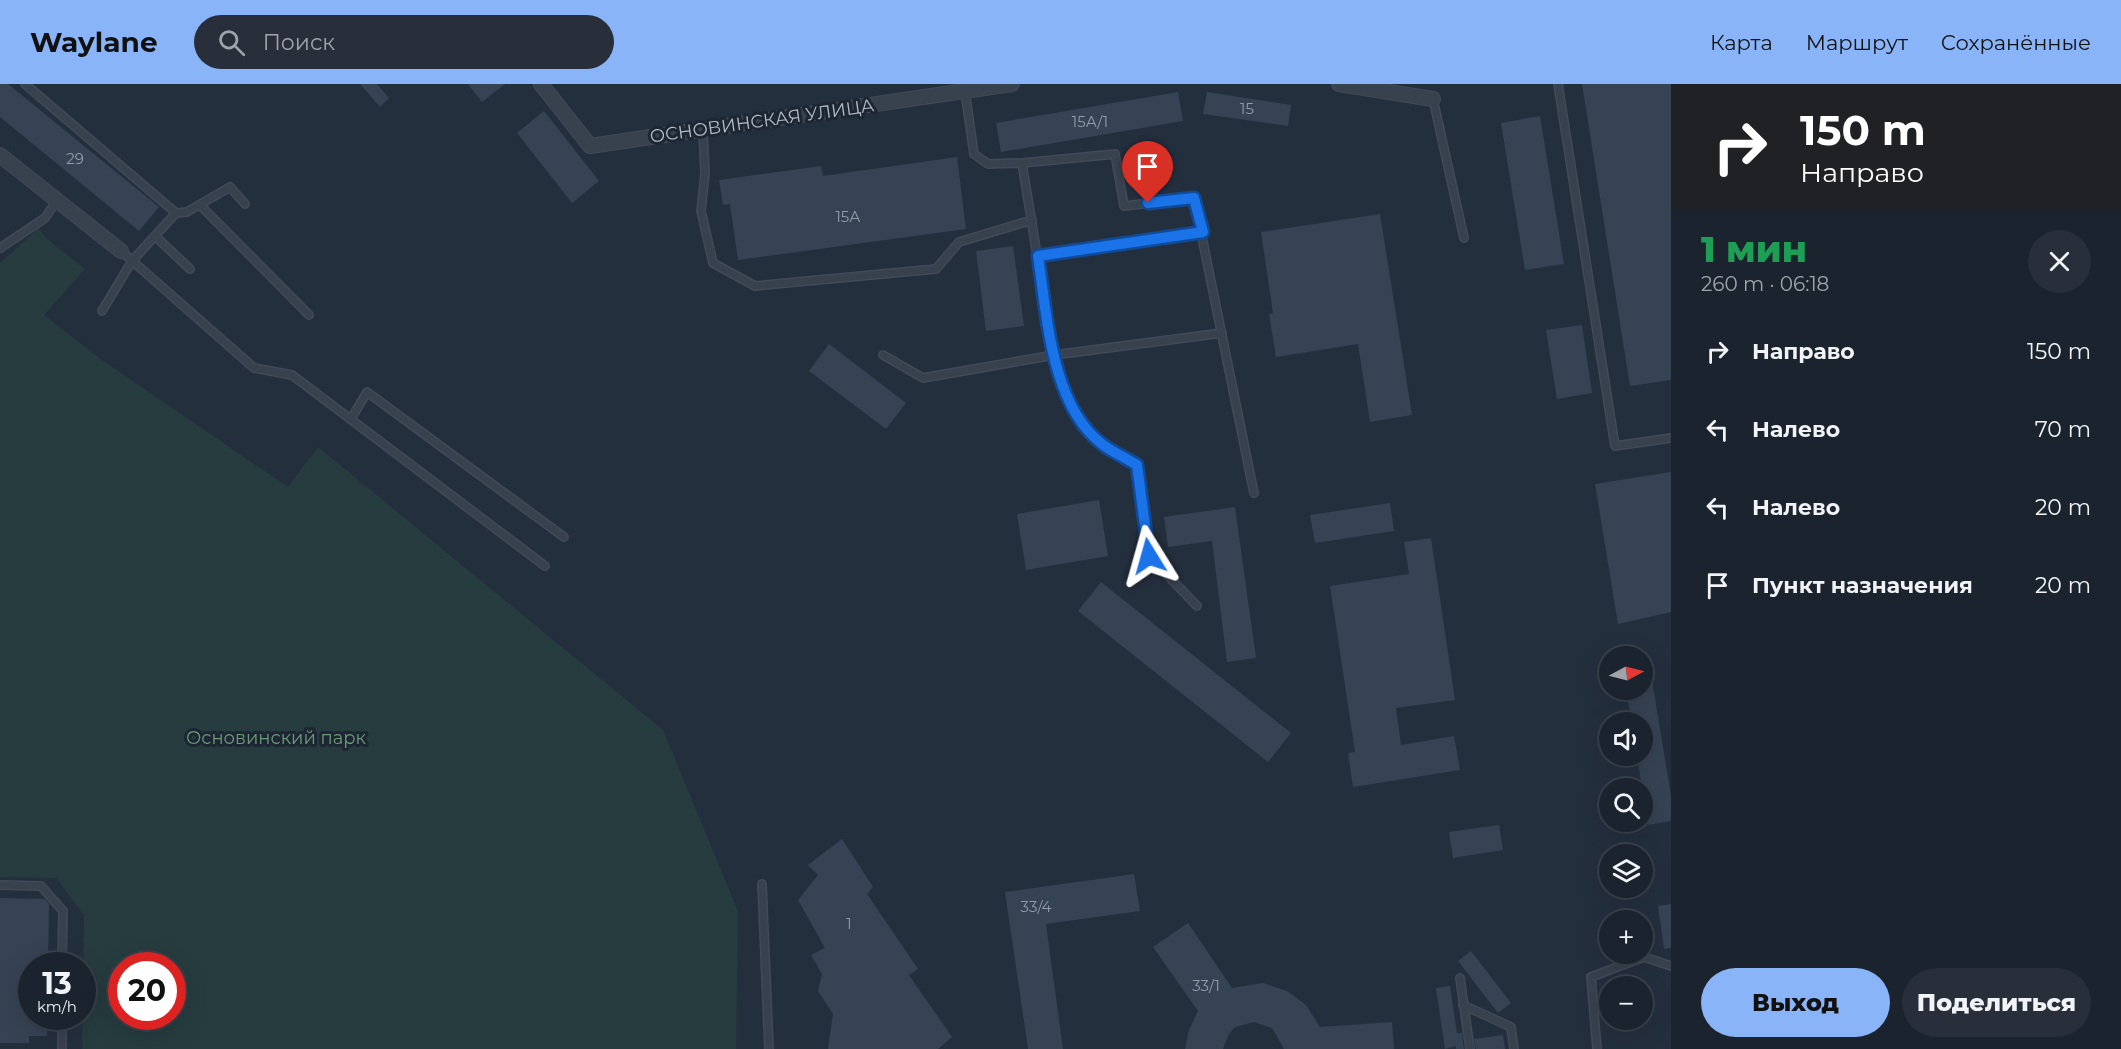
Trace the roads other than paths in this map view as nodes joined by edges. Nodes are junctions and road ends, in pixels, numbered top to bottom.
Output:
1 (25, 84) edge
2 (541, 84) edge
3 (1012, 84) edge
4 (1339, 84) edge
5 (1558, 84) edge
6 (965, 91) junction
7 (1433, 99) joint
8 (703, 130) junction
9 (0, 155) edge
10 (1022, 163) junction
11 (57, 200) junction
12 (245, 204) dead end
13 (200, 205) junction
14 (176, 213) junction
15 (1032, 220) junction
16 (1203, 232) junction
17 (155, 236) junction
18 (1464, 238) dead end
19 (0, 248) edge
20 (127, 256) junction
21 (1038, 256) junction
22 (190, 269) dead end
23 (102, 312) dead end
24 (309, 315) dead end
25 (1222, 333) junction
26 (883, 355) dead end
27 (1054, 355) junction
28 (351, 419) junction
29 (1671, 438) edge
30 (1254, 493) dead end
31 (564, 537) dead end
32 (545, 566) dead end
33 (1197, 606) dead end
34 (0, 885) edge
35 (762, 885) dead end
36 (62, 952) edge
37 (1671, 966) edge
38 (1460, 978) dead end
39 (1463, 1005) junction
40 (62, 1030) edge
41 (62, 1049) edge
42 (769, 1049) edge
43 (1470, 1049) edge
44 (1514, 1049) edge
45 (1597, 1049) edge

1 - 14 lane
2 - 8 street, ОСНОВИНСКАЯ УЛИЦА
3 - 6 street, ОСНОВИНСКАЯ УЛИЦА
4 - 7 street
5 - 29 lane
6 - 8 street, ОСНОВИНСКАЯ УЛИЦА
6 - 10 lane
7 - 18 lane
8 - 15 lane
9 - 11 street
10 - 15 lane
10 - 16 lane
11 - 19 lane
11 - 20 street
12 - 13 lane
13 - 14 lane
13 - 24 lane
14 - 17 lane
15 - 21 lane
16 - 21 lane
16 - 25 lane
17 - 20 lane
17 - 22 lane
20 - 23 lane
20 - 28 lane
21 - 27 lane
25 - 27 lane
25 - 30 lane
26 - 27 lane
27 - 33 lane
28 - 31 lane
28 - 32 lane
34 - 36 lane
35 - 42 lane
37 - 45 lane
38 - 39 lane
39 - 43 lane
39 - 44 lane
40 - 41 lane

